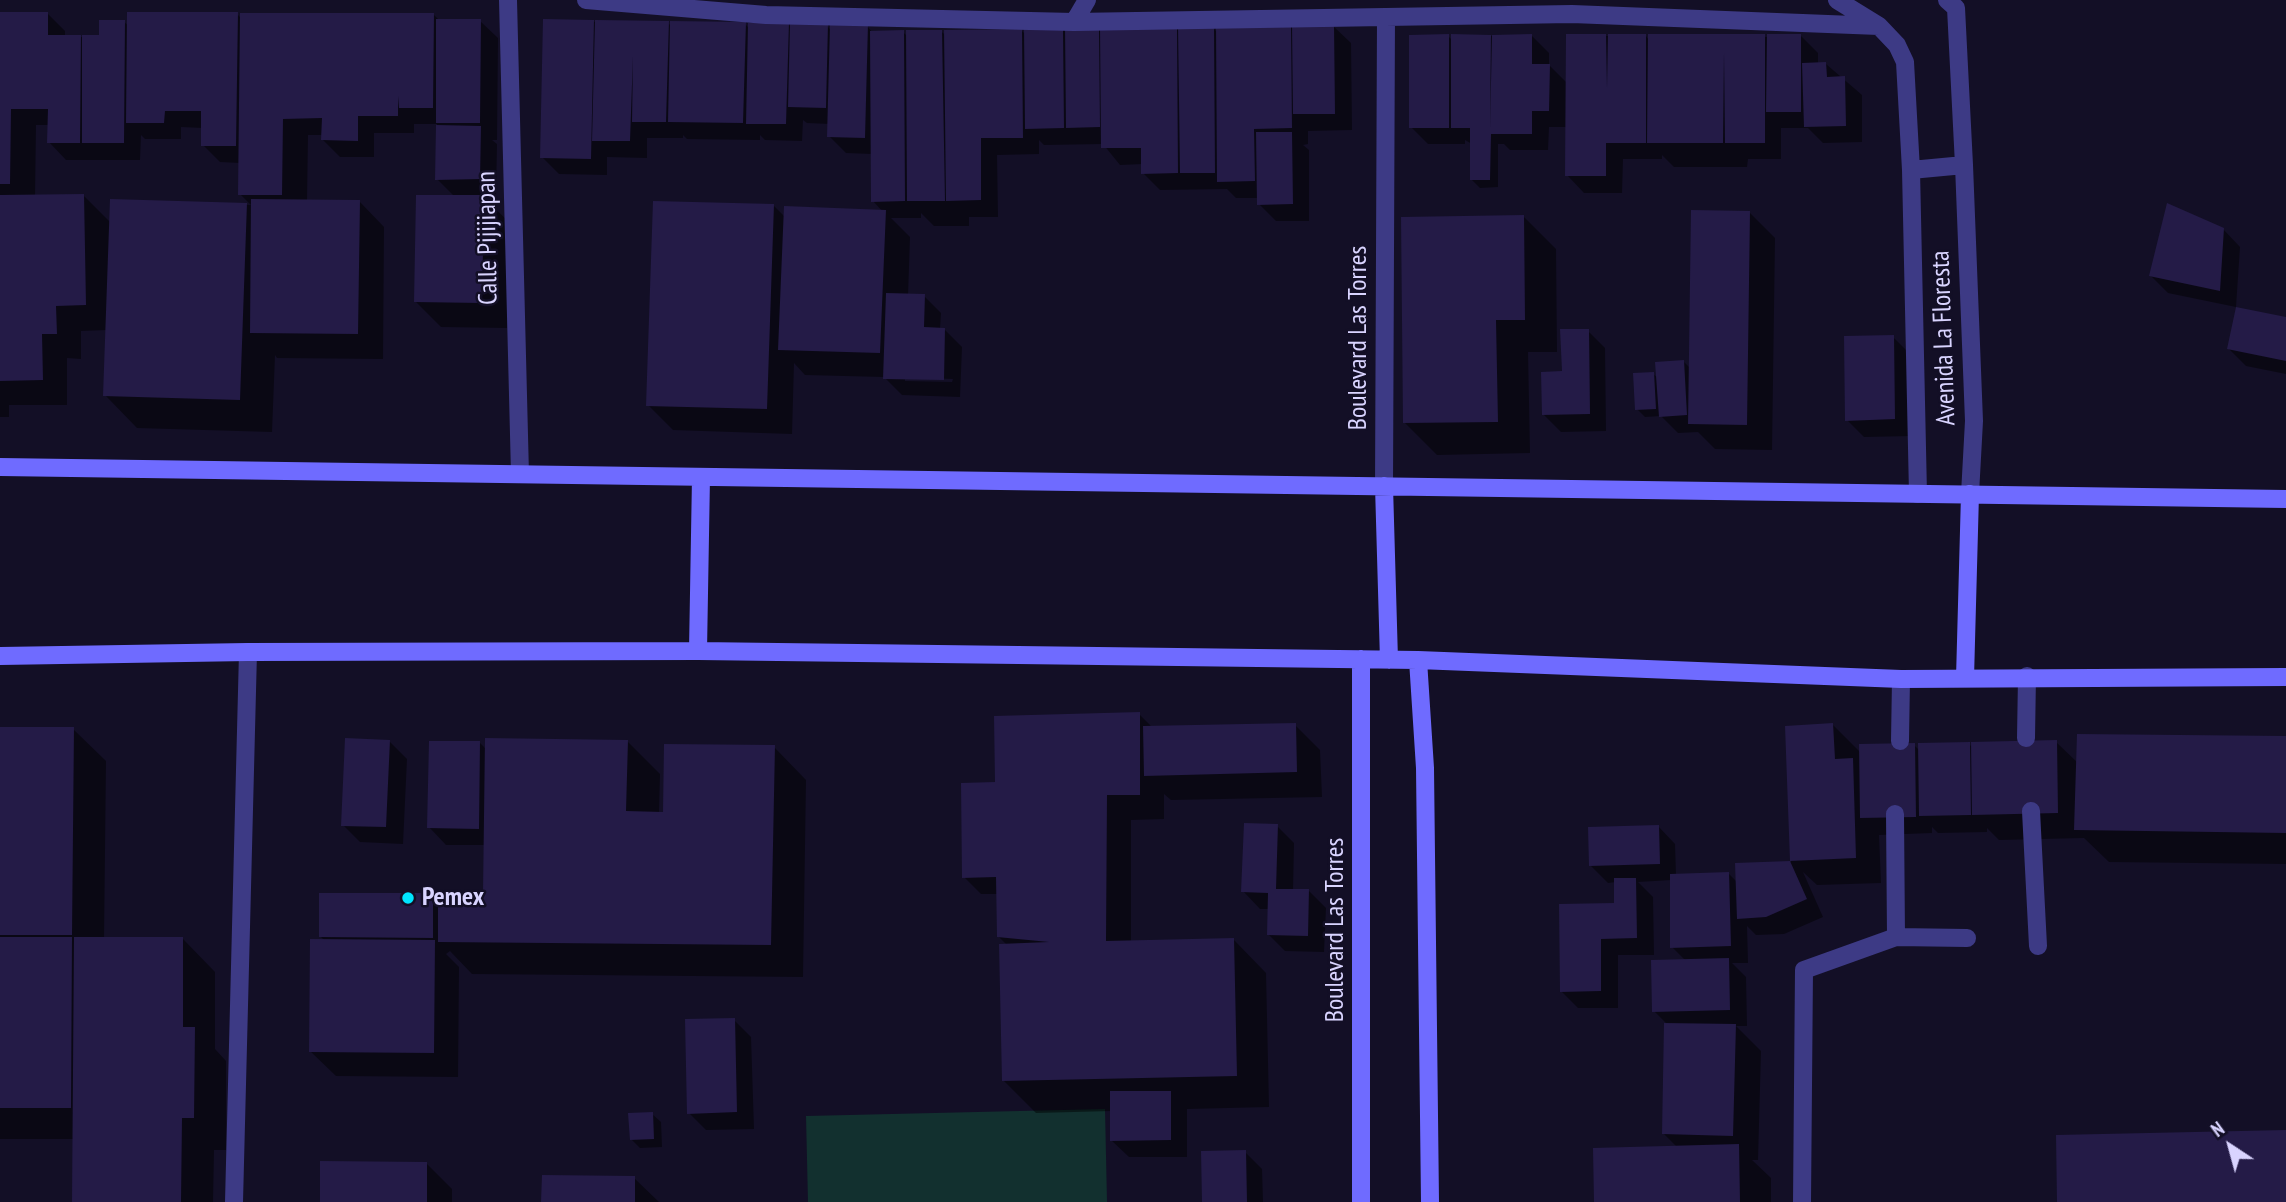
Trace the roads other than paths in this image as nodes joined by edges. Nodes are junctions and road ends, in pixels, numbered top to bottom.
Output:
1 (508, 0) edge
2 (586, 0) edge
3 (776, 0) edge
4 (1087, 0) edge
5 (1554, 0) edge
6 (1838, 0) edge
7 (1954, 3) edge
8 (1572, 14) junction
9 (766, 15) junction
10 (1386, 17) junction
11 (1074, 22) junction
12 (1879, 26) junction
13 (1964, 165) junction
14 (1911, 170) junction
15 (0, 467) edge
16 (520, 474) junction
17 (701, 477) junction
18 (1384, 486) junction
19 (1918, 494) junction
20 (1970, 494) junction
21 (2286, 499) edge
22 (698, 651) junction
23 (248, 652) junction
24 (0, 656) edge
25 (1361, 659) junction
26 (1389, 660) junction
27 (1418, 660) junction
28 (2026, 676) junction
29 (2286, 677) edge
30 (1965, 678) junction
31 (1901, 679) junction
32 (2026, 738) dead end
33 (1900, 741) dead end
34 (2031, 811) dead end
35 (1895, 814) dead end
36 (1896, 937) junction
37 (1967, 938) dead end
38 (2038, 946) dead end
39 (234, 1202) edge
40 (1361, 1202) edge
41 (1430, 1202) edge
42 (1802, 1202) edge

1 - 16 street, Calle Pijijiapan
2 - 9 street
3 - 9 street
4 - 11 street
5 - 8 street
6 - 12 street, Avenida La Floresta
7 - 13 street, Avenida La Floresta
8 - 10 street
8 - 12 street
9 - 11 street
10 - 11 street
10 - 18 street, Boulevard Las Torres
12 - 14 street, Avenida La Floresta
13 - 14 street
13 - 20 street, Avenida La Floresta
14 - 19 street, Avenida La Floresta
15 - 16 street
16 - 17 street
17 - 18 street
17 - 22 street
18 - 19 street
18 - 26 street, Boulevard Las Torres
19 - 20 street
20 - 21 street
20 - 30 street, Avenida La Floresta
22 - 23 street
22 - 25 street
23 - 24 street
23 - 39 street
25 - 26 street
25 - 40 street, Boulevard Las Torres
26 - 27 street
27 - 31 street
27 - 41 street
28 - 29 street
28 - 30 street
28 - 32 street
30 - 31 street
31 - 33 street
34 - 38 street
35 - 36 street
36 - 37 street
36 - 42 street

